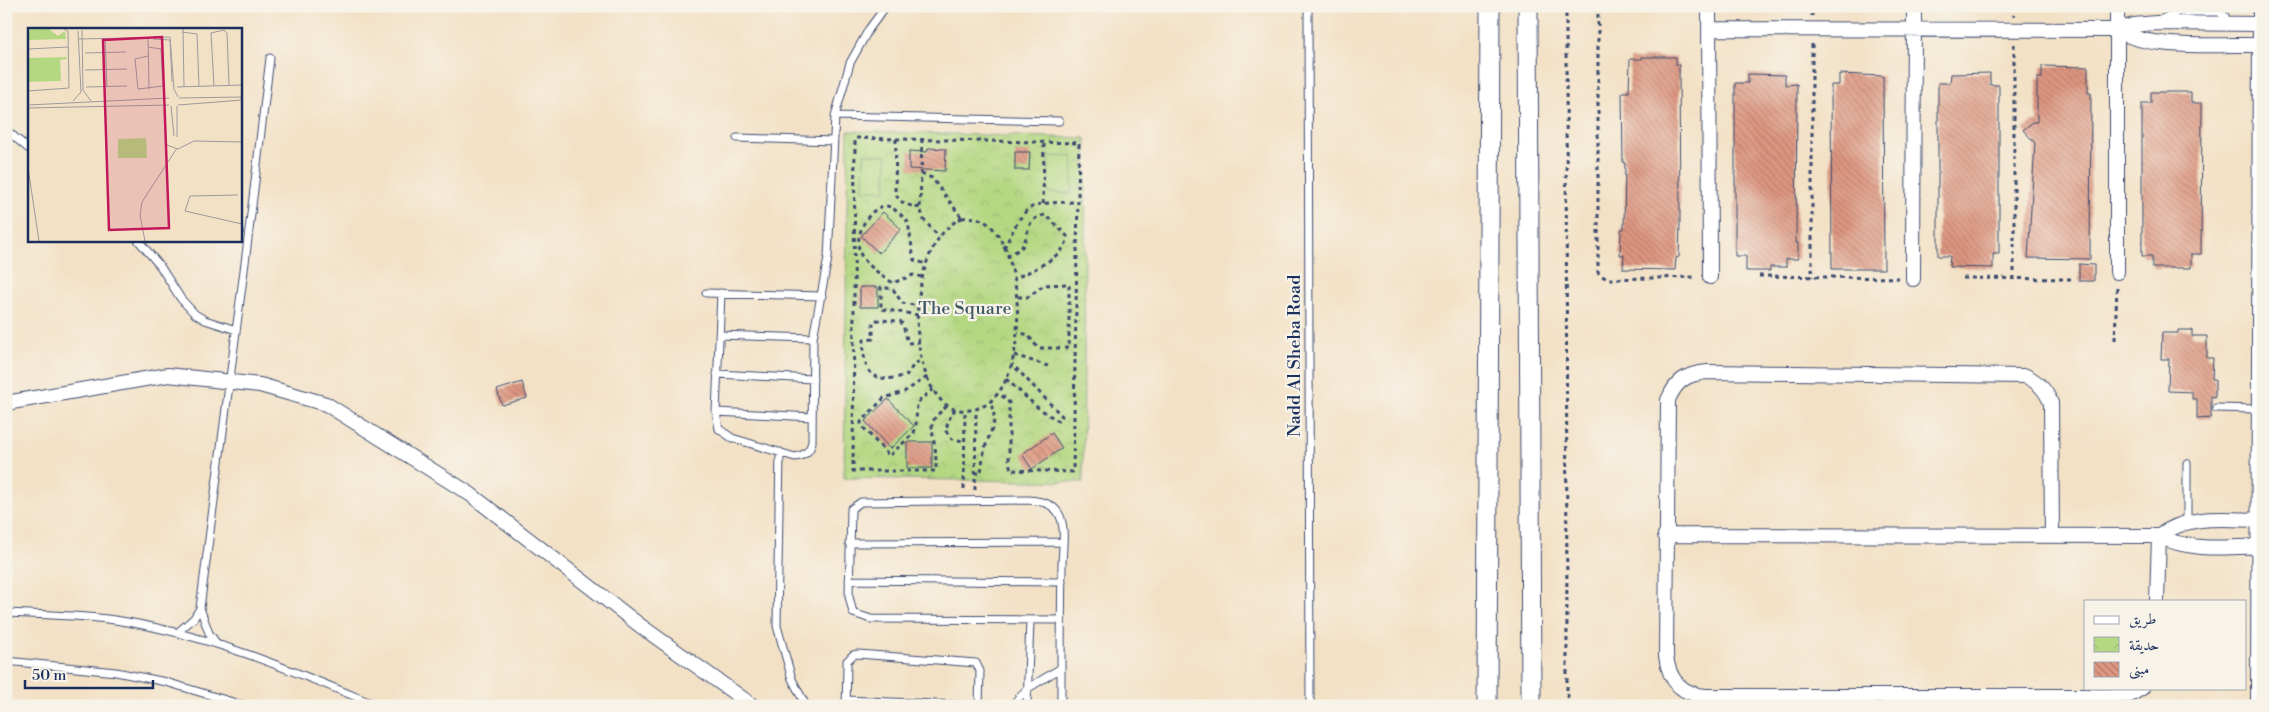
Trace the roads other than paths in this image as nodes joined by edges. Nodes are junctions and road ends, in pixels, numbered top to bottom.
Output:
1 (886, 6) edge
2 (1308, 6) edge
3 (1490, 6) edge
4 (1528, 6) edge
5 (1710, 6) edge
6 (1914, 6) edge
7 (2117, 6) edge
8 (2260, 6) edge
9 (2261, 24) edge
10 (1710, 29) junction
11 (1914, 30) junction
12 (2117, 30) junction
13 (2261, 45) edge
14 (270, 58) dead end
15 (835, 116) junction
16 (1059, 121) dead end
17 (6, 130) edge
18 (737, 138) dead end
19 (834, 141) junction
20 (28, 147) edge
21 (139, 241) edge
22 (2117, 272) road end
23 (1710, 277) road end
24 (1913, 279) road end
25 (706, 293) dead end
26 (721, 293) junction
27 (822, 296) junction
28 (236, 330) junction
29 (719, 335) junction
30 (814, 338) junction
31 (718, 374) junction
32 (813, 379) junction
33 (229, 381) junction
34 (6, 402) edge
35 (2216, 408) dead end
36 (2258, 409) junction
37 (716, 412) junction
38 (812, 417) junction
39 (780, 452) junction
40 (2187, 463) dead end
41 (2260, 520) edge
42 (2187, 521) junction
43 (1665, 535) junction
44 (2052, 536) junction
45 (2159, 536) junction
46 (1062, 542) junction
47 (850, 543) junction
48 (2261, 546) edge
49 (849, 580) junction
50 (1062, 582) junction
51 (2157, 600) edge
52 (200, 608) junction
53 (6, 613) edge
54 (1030, 620) junction
55 (1061, 620) junction
56 (177, 633) junction
57 (217, 644) junction
58 (6, 661) edge
59 (1061, 668) junction
60 (1027, 689) junction
61 (2139, 690) edge
62 (846, 703) edge
63 (246, 706) edge
64 (378, 706) edge
65 (753, 706) edge
66 (806, 706) edge
67 (979, 706) edge
68 (1011, 706) edge
69 (1027, 706) edge
70 (1061, 706) edge
71 (1310, 706) edge
72 (1487, 706) edge
73 (1531, 706) edge
74 (2258, 706) edge

1 - 15 lane
2 - 71 lane, Nadd Al Sheba Road
3 - 72 main road
4 - 73 main road
5 - 10 street
6 - 11 street
7 - 12 street
8 - 9 street
9 - 12 street
9 - 13 street
10 - 11 street
10 - 23 street
11 - 12 street
11 - 24 street
12 - 13 street
12 - 22 street
13 - 36 street
14 - 28 lane
15 - 16 lane
15 - 19 lane
17 - 20 lane
18 - 19 lane
19 - 27 lane
21 - 28 lane
25 - 26 lane
26 - 27 lane
26 - 29 lane
27 - 30 lane
28 - 33 lane
29 - 30 lane
29 - 31 lane
30 - 32 lane
31 - 32 lane
31 - 37 lane
32 - 38 lane
33 - 34 street
33 - 52 lane
33 - 65 street
35 - 36 lane
36 - 41 street
37 - 38 lane
37 - 39 lane
38 - 39 lane
39 - 66 lane
40 - 42 lane
41 - 42 street
41 - 48 street
42 - 45 street
43 - 44 street
43 - 44 street
43 - 61 street
44 - 45 street
45 - 48 street
45 - 51 street
46 - 47 lane
46 - 47 lane
46 - 50 lane
47 - 49 lane
48 - 74 street
49 - 50 lane
49 - 54 lane
50 - 55 lane
52 - 56 lane
52 - 57 lane
53 - 56 lane
54 - 55 lane
54 - 60 lane
55 - 59 lane
56 - 57 lane
57 - 64 lane
58 - 63 lane
59 - 60 lane
59 - 70 lane
60 - 68 lane
60 - 69 lane
62 - 67 lane
62 - 67 lane

